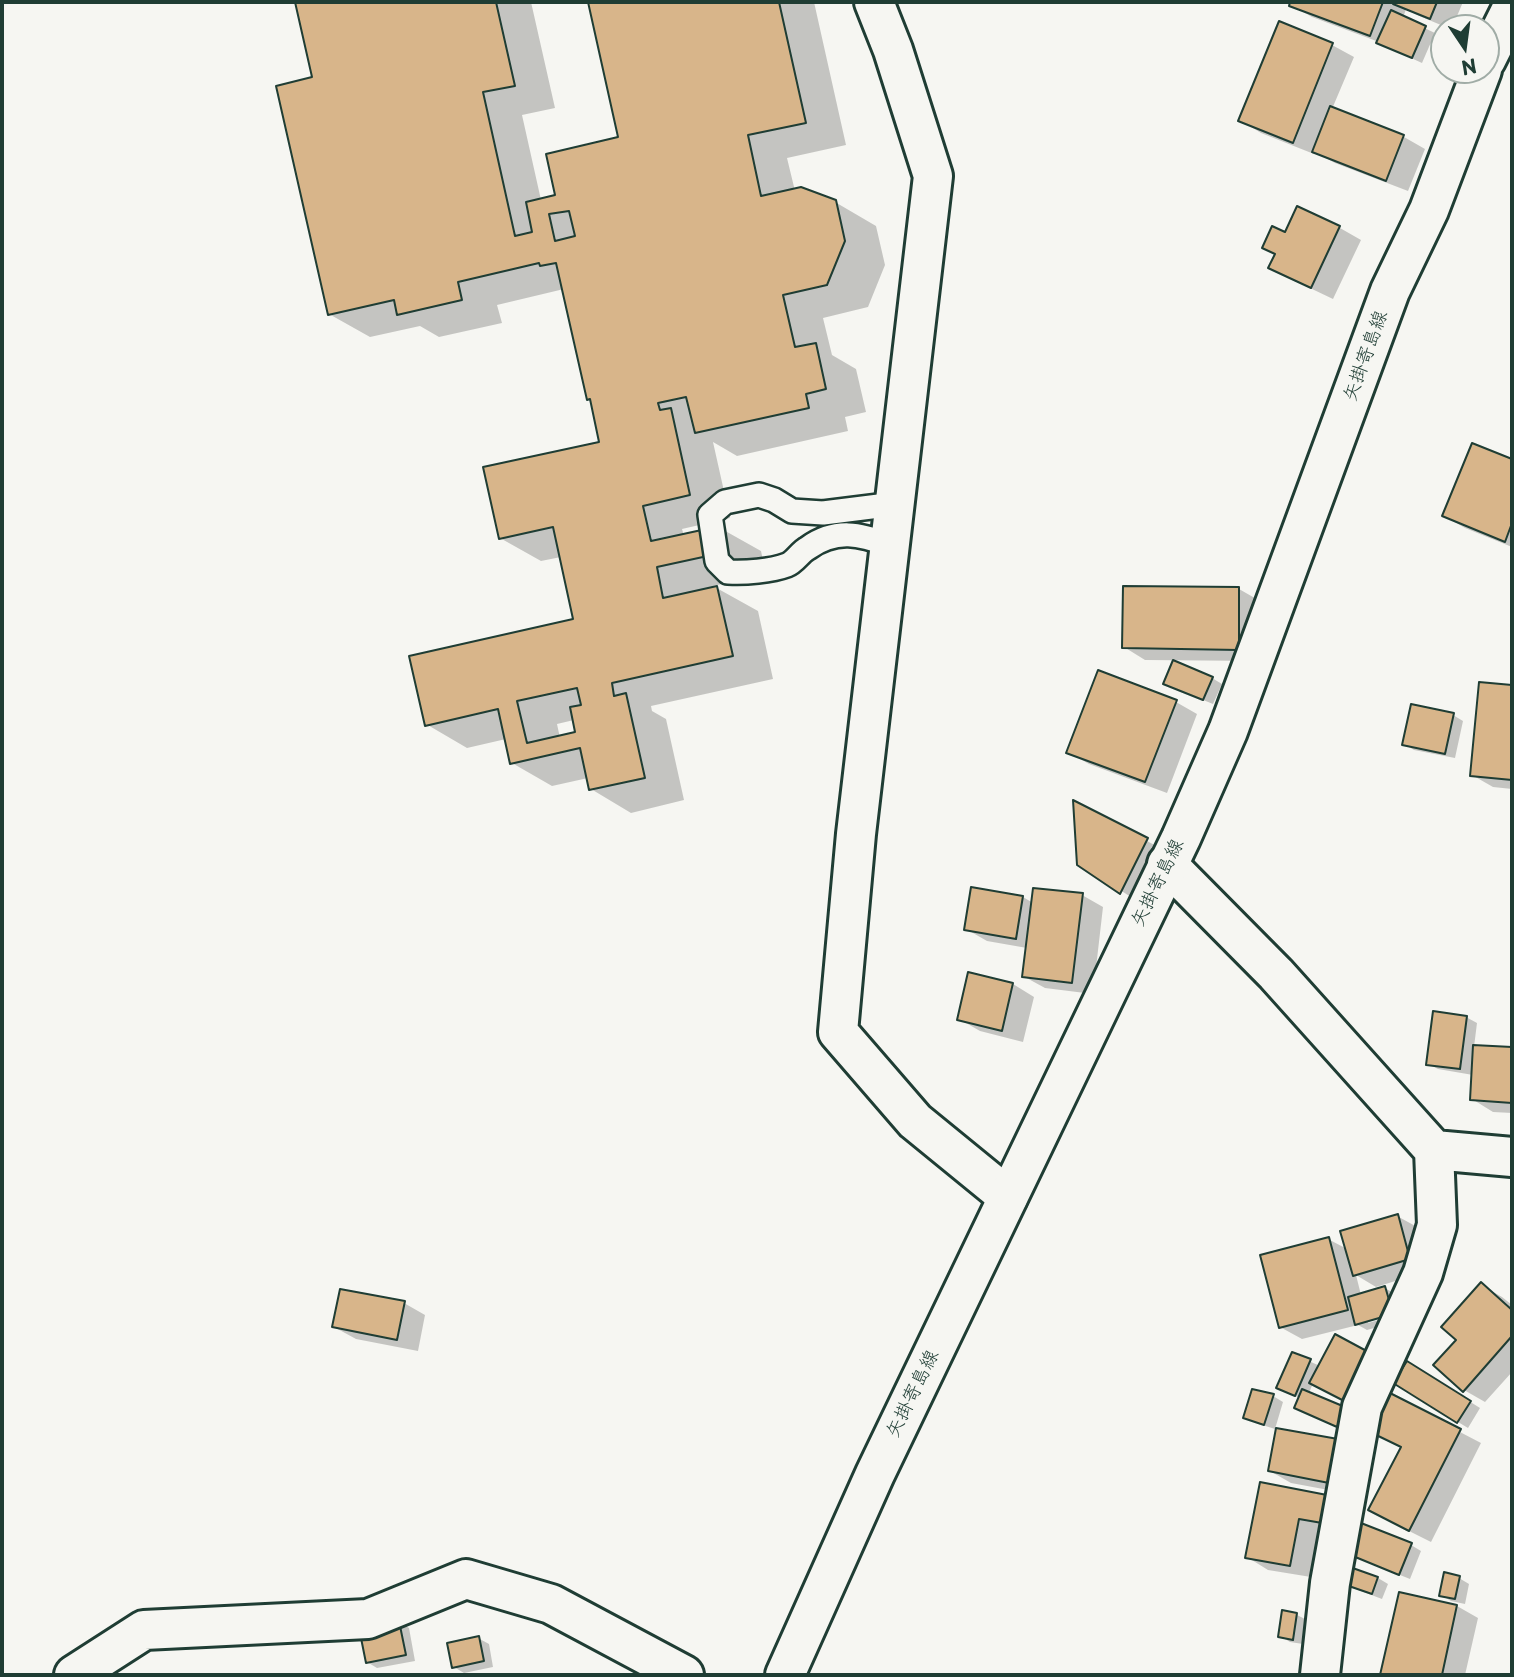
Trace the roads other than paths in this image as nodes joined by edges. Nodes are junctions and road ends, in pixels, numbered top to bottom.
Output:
1 (874, 2) edge
2 (1512, 8) edge
3 (1500, 32) edge
4 (1477, 84) edge
5 (895, 504) junction
6 (890, 545) junction
7 (1167, 864) junction
8 (1434, 1150) junction
9 (1512, 1157) edge
10 (1008, 1196) junction
11 (74, 1675) edge
12 (684, 1675) edge
13 (785, 1675) edge
14 (1320, 1675) edge

1 - 5 street
2 - 3 street
4 - 7 street, 矢掛寄島線
5 - 6 street
5 - 6 lane
6 - 10 street
7 - 8 street
7 - 10 street, 矢掛寄島線
8 - 9 street
8 - 14 street
10 - 13 street, 矢掛寄島線
11 - 12 street

